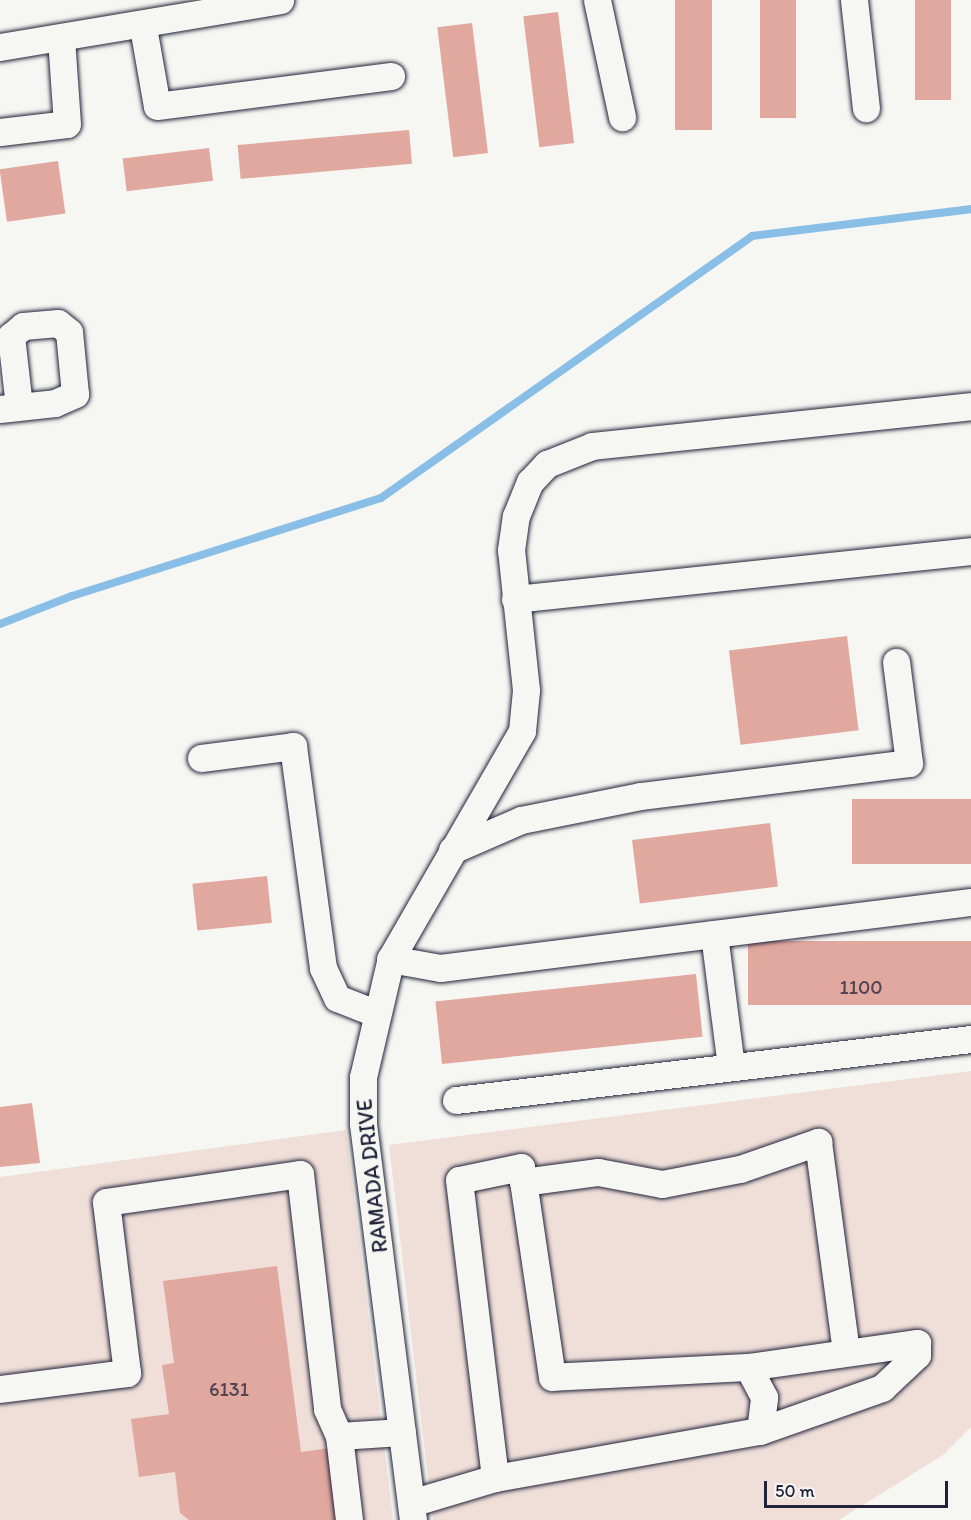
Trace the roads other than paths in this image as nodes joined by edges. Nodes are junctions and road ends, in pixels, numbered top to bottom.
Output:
1 (280, 0) edge
2 (597, 0) edge
3 (854, 0) edge
4 (184, 10) edge
5 (142, 27) junction
6 (61, 39) junction
7 (0, 47) edge
8 (391, 76) dead end
9 (866, 108) dead end
10 (622, 117) dead end
11 (0, 132) edge
12 (971, 406) edge
13 (971, 550) edge
14 (515, 599) junction
15 (896, 662) dead end
16 (201, 758) dead end
17 (452, 850) junction
18 (971, 902) edge
19 (714, 934) junction
20 (390, 959) junction
21 (375, 1013) junction
22 (971, 1039) edge
23 (731, 1067) junction
24 (456, 1100) dead end
25 (523, 1182) junction
26 (846, 1352) junction
27 (748, 1367) junction
28 (0, 1389) edge
29 (760, 1431) junction
30 (402, 1432) junction
31 (339, 1436) junction
32 (495, 1478) junction
33 (412, 1511) edge
34 (349, 1520) edge

1 - 4 street
2 - 10 street
3 - 9 street
4 - 5 street
5 - 6 street
5 - 8 street
6 - 7 street
6 - 11 street
12 - 14 street, RAMADA DRIVE
13 - 14 street
14 - 17 street, RAMADA DRIVE
15 - 17 street
16 - 21 street
17 - 20 street, RAMADA DRIVE
18 - 19 street
19 - 20 street
19 - 23 street
20 - 21 street, RAMADA DRIVE
21 - 30 street, RAMADA DRIVE
22 - 23 street
23 - 24 street
25 - 26 street
25 - 27 street
25 - 32 street
26 - 27 street
26 - 29 street
27 - 29 street
28 - 31 street
29 - 32 street
30 - 31 street
30 - 33 street, RAMADA DRIVE
31 - 34 street
32 - 33 street

